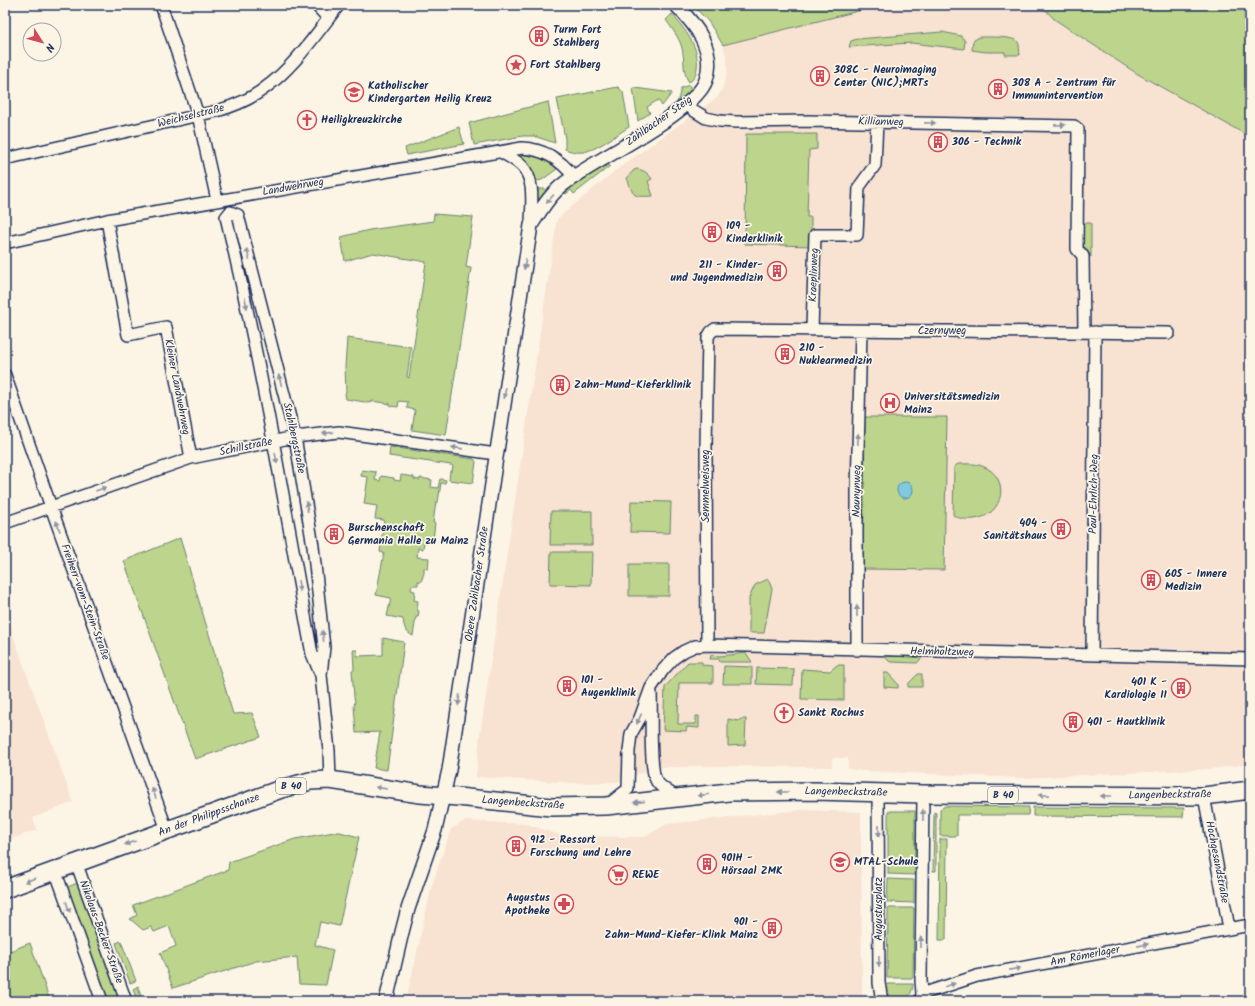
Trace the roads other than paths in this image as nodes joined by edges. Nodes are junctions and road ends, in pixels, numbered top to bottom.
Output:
1 (161, 5) edge
2 (316, 5) edge
3 (339, 5) edge
4 (676, 5) edge
5 (328, 18) junction
6 (688, 104) junction
7 (198, 116) junction
8 (877, 122) junction
9 (1078, 129) joint
10 (501, 152) junction
11 (5, 159) edge
12 (574, 177) junction
13 (222, 200) junction
14 (230, 212) junction
15 (107, 220) junction
16 (531, 226) junction
17 (5, 243) edge
18 (715, 329) joint
19 (812, 330) junction
20 (861, 331) junction
21 (1090, 332) junction
22 (1169, 333) dead end
23 (5, 375) edge
24 (295, 437) junction
25 (273, 441) junction
26 (496, 454) junction
27 (191, 458) junction
28 (51, 507) junction
29 (5, 523) edge
30 (707, 645) junction
31 (857, 650) junction
32 (1092, 655) junction
33 (1250, 659) edge
34 (321, 675) junction
35 (651, 688) junction
36 (330, 780) junction
37 (1250, 790) edge
38 (878, 792) junction
39 (923, 794) junction
40 (444, 796) junction
41 (1204, 796) junction
42 (678, 798) junction
43 (606, 806) junction
44 (167, 830) junction
45 (76, 862) junction
46 (54, 870) junction
47 (5, 889) edge
48 (1250, 925) edge
49 (1229, 928) junction
50 (920, 999) edge
51 (102, 1001) edge
52 (126, 1001) edge
53 (386, 1001) edge
54 (882, 1001) edge

1 - 7 street, Stahlbergstraße
2 - 5 street
3 - 5 street, Weichselstraße
4 - 6 street, Zahlbacher Steig
5 - 7 street, Weichselstraße
6 - 8 street, Killianweg
6 - 12 street, Zahlbacher Steig
7 - 11 street, Weichselstraße
7 - 13 street, Stahlbergstraße
8 -> 9 street, Killianweg
8 - 19 street, Kraeplinweg
9 - 21 street, Paul-Ehrlich-Weg
10 - 12 street, Landwehrweg
10 - 13 street, Landwehrweg
10 - 16 street
12 -> 16 street, Obere Zahlbacher Straße
13 - 14 street, Stahlbergstraße
13 - 15 street, Landwehrweg
24 -> 14 street, Stahlbergstraße
14 -> 25 street, Stahlbergstraße
15 - 17 street, Landwehrweg
15 - 27 street, Kleiner Landwehrweg
16 -> 26 street, Obere Zahlbacher Straße
18 - 19 street, Czernyweg
18 - 30 street, Semmelweisweg
19 - 20 street, Czernyweg
20 - 21 street, Czernyweg
31 -> 20 street, Naunynweg
21 - 22 street, Czernyweg
21 - 32 street, Paul-Ehrlich-Weg
23 - 28 street, Freiherr-vom-Stein-Straße
24 - 25 street, Schillstraße
26 -> 24 street, Schillstraße
34 -> 24 street, Stahlbergstraße
25 - 27 street, Schillstraße
25 -> 34 street, Stahlbergstraße
26 -> 40 street, Obere Zahlbacher Straße
28 -> 27 street, Schillstraße
28 - 29 street, Schillstraße
44 -> 28 street, Freiherr-vom-Stein-Straße
30 - 31 street, Helmholtzweg
30 - 35 street, Helmholtzweg
31 - 32 street, Helmholtzweg
32 - 33 street, Helmholtzweg
34 - 36 street, Stahlbergstraße
35 - 42 street
35 -> 43 street, Helmholtzweg
40 -> 36 main road, An der Philippsschanze / B 40
36 - 44 main road, An der Philippsschanze / B 40
37 - 41 main road, Langenbeckstraße / B 40
38 - 39 main road, Langenbeckstraße / B 40
38 -> 42 main road, Langenbeckstraße / B 40
38 -> 54 street, Augustusplatz
41 -> 39 main road, Langenbeckstraße / B 40
50 -> 39 street
40 - 43 main road, Langenbeckstraße / B 40
40 - 53 street, Obere Zahlbacher Straße
41 - 49 street, Hochgesandstraße
42 -> 43 main road, Langenbeckstraße / B 40
44 -> 45 main road, An der Philippsschanze / B 40
45 - 46 main road, An der Philippsschanze / B 40
45 - 52 street, Nikolaus-Becker-Straße
46 -> 47 main road, An der Philippsschanze / B 40
46 -> 51 street, Nikolaus-Becker-Straße
48 - 49 street, Am Römerlager
50 -> 49 street, Am Römerlager

